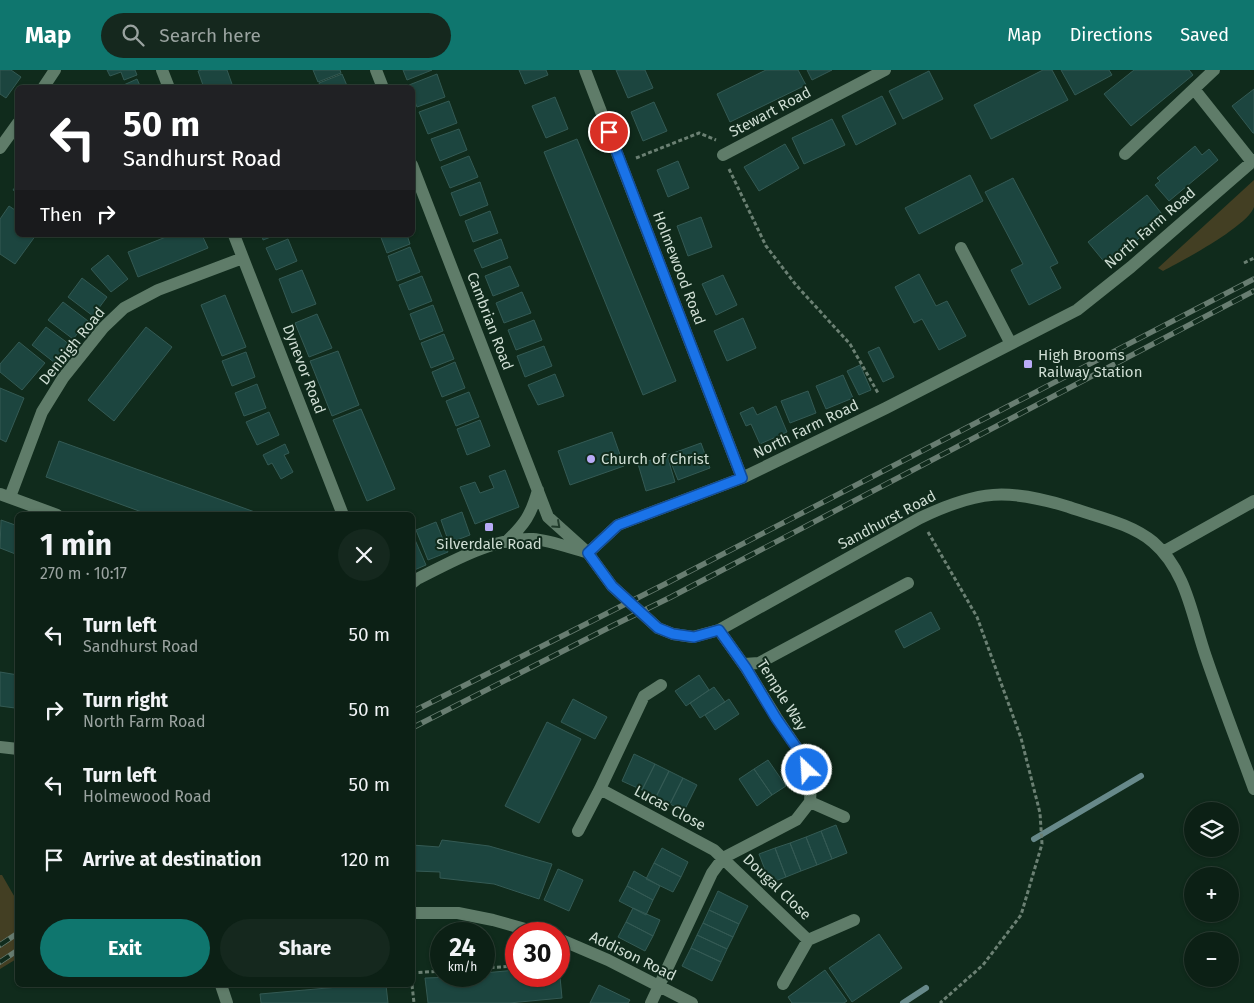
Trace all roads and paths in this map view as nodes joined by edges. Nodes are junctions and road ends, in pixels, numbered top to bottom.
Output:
1 (56, 70) edge
2 (162, 70) edge
3 (376, 70) edge
4 (585, 70) edge
5 (885, 70) edge
6 (1214, 70) edge
7 (45, 85) edge
8 (168, 85) edge
9 (382, 85) edge
10 (1194, 89) junction
11 (15, 127) edge
12 (0, 148) edge
13 (1124, 154) dead end
14 (723, 155) junction
15 (1253, 161) edge
16 (622, 164) junction
17 (415, 173) edge
18 (235, 237) edge
19 (961, 248) dead end
20 (243, 258) junction
21 (1254, 258) edge
22 (1244, 263) dead end
23 (1011, 344) junction
24 (886, 408) junction
25 (742, 478) junction
26 (538, 490) junction
27 (5, 496) edge
28 (1254, 501) edge
29 (49, 512) edge
30 (342, 512) edge
31 (920, 518) junction
32 (506, 542) junction
33 (1163, 552) junction
34 (588, 553) junction
35 (415, 581) edge
36 (908, 582) dead end
37 (719, 630) junction
38 (744, 664) junction
39 (660, 685) dead end
40 (0, 748) edge
41 (15, 749) edge
42 (600, 789) junction
43 (1254, 789) edge
44 (810, 802) junction
45 (844, 817) dead end
46 (578, 831) dead end
47 (723, 858) junction
48 (415, 913) edge
49 (854, 920) dead end
50 (505, 923) edge
51 (808, 940) junction
52 (570, 944) edge
53 (430, 972) edge
54 (415, 973) edge
55 (783, 984) dead end
56 (660, 986) junction
57 (224, 987) edge
58 (412, 987) edge
59 (226, 1003) edge
60 (414, 1003) edge
61 (651, 1003) edge
62 (692, 1003) edge
63 (940, 1003) edge

1 - 7 street
2 - 8 street
3 - 9 street
4 - 16 street, Holmewood Road
5 - 14 street, Stewart Road
6 - 10 street
10 - 13 street
10 - 15 street
11 - 12 street
14 - 16 path
14 - 24 path
15 - 23 street, North Farm Road
16 - 25 street, Holmewood Road
17 - 26 street, Cambrian Road
18 - 20 street, Dynevor Road
19 - 23 street
20 - 27 street, Denbigh Road
20 - 30 street, Dynevor Road
21 - 22 path
23 - 24 street, North Farm Road
24 - 25 street, North Farm Road
25 - 34 street, North Farm Road
26 - 32 street
26 -> 34 street, Cambrian Road
27 - 29 street
28 - 33 street
31 - 33 street, Sandhurst Road
31 - 37 street, Sandhurst Road
31 - 63 path
32 - 34 street
32 - 35 street
33 - 43 street, Sandhurst Road
34 - 37 street, Sandhurst Road
36 - 38 street
37 - 38 street, Temple Way
38 - 44 street, Temple Way
39 - 42 street
40 - 41 street
42 - 46 street
42 - 47 street, Lucas Close
44 - 45 street
44 - 47 street
47 - 51 street, Dougal Close
47 - 56 street
48 - 50 street
49 - 51 street, Dougal Close
51 - 55 street, Dougal Close
52 - 56 street, Addison Road
53 - 54 path
56 - 61 street
56 - 62 street, Addison Road
57 - 59 street
58 - 60 path

